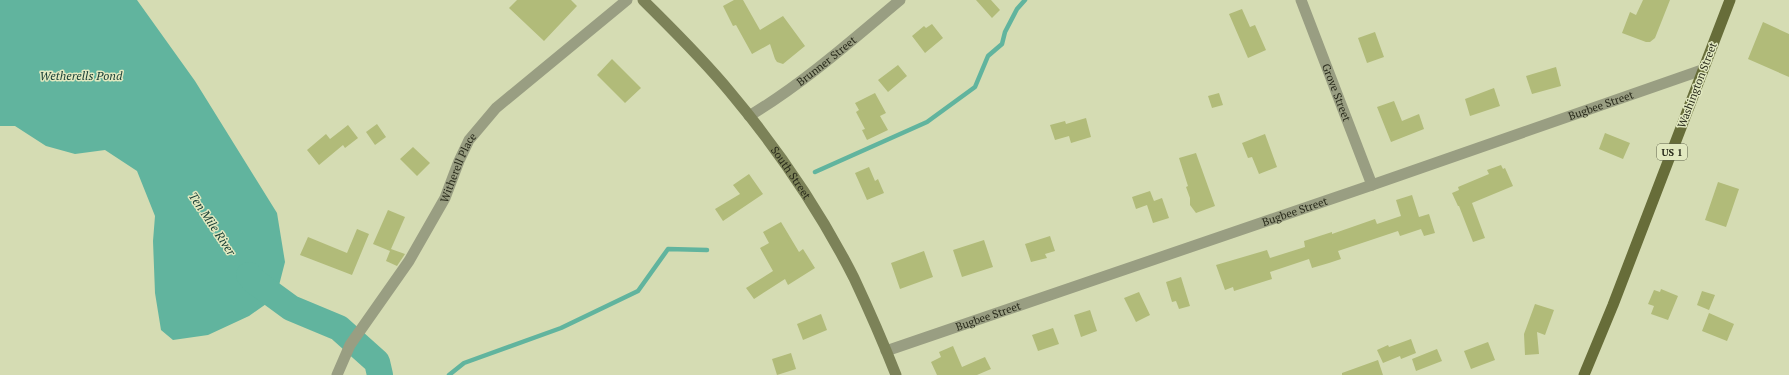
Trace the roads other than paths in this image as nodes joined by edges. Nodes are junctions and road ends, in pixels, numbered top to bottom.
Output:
1 (627, 0) edge
2 (643, 0) edge
3 (900, 0) edge
4 (1301, 0) edge
5 (1730, 0) edge
6 (1702, 70) junction
7 (749, 116) junction
8 (1372, 185) junction
9 (886, 351) junction
10 (337, 375) edge
11 (896, 375) edge
12 (1584, 375) edge

1 - 10 street, Witherell Place
2 - 7 main road, South Street
3 - 7 street, Brunner Street
4 - 8 street, Grove Street
5 - 6 main road, Washington Street / US 1
6 - 8 street, Bugbee Street
6 - 12 main road, Washington Street / US 1
7 - 9 main road, South Street
8 - 9 street, Bugbee Street
9 - 11 main road, South Street

